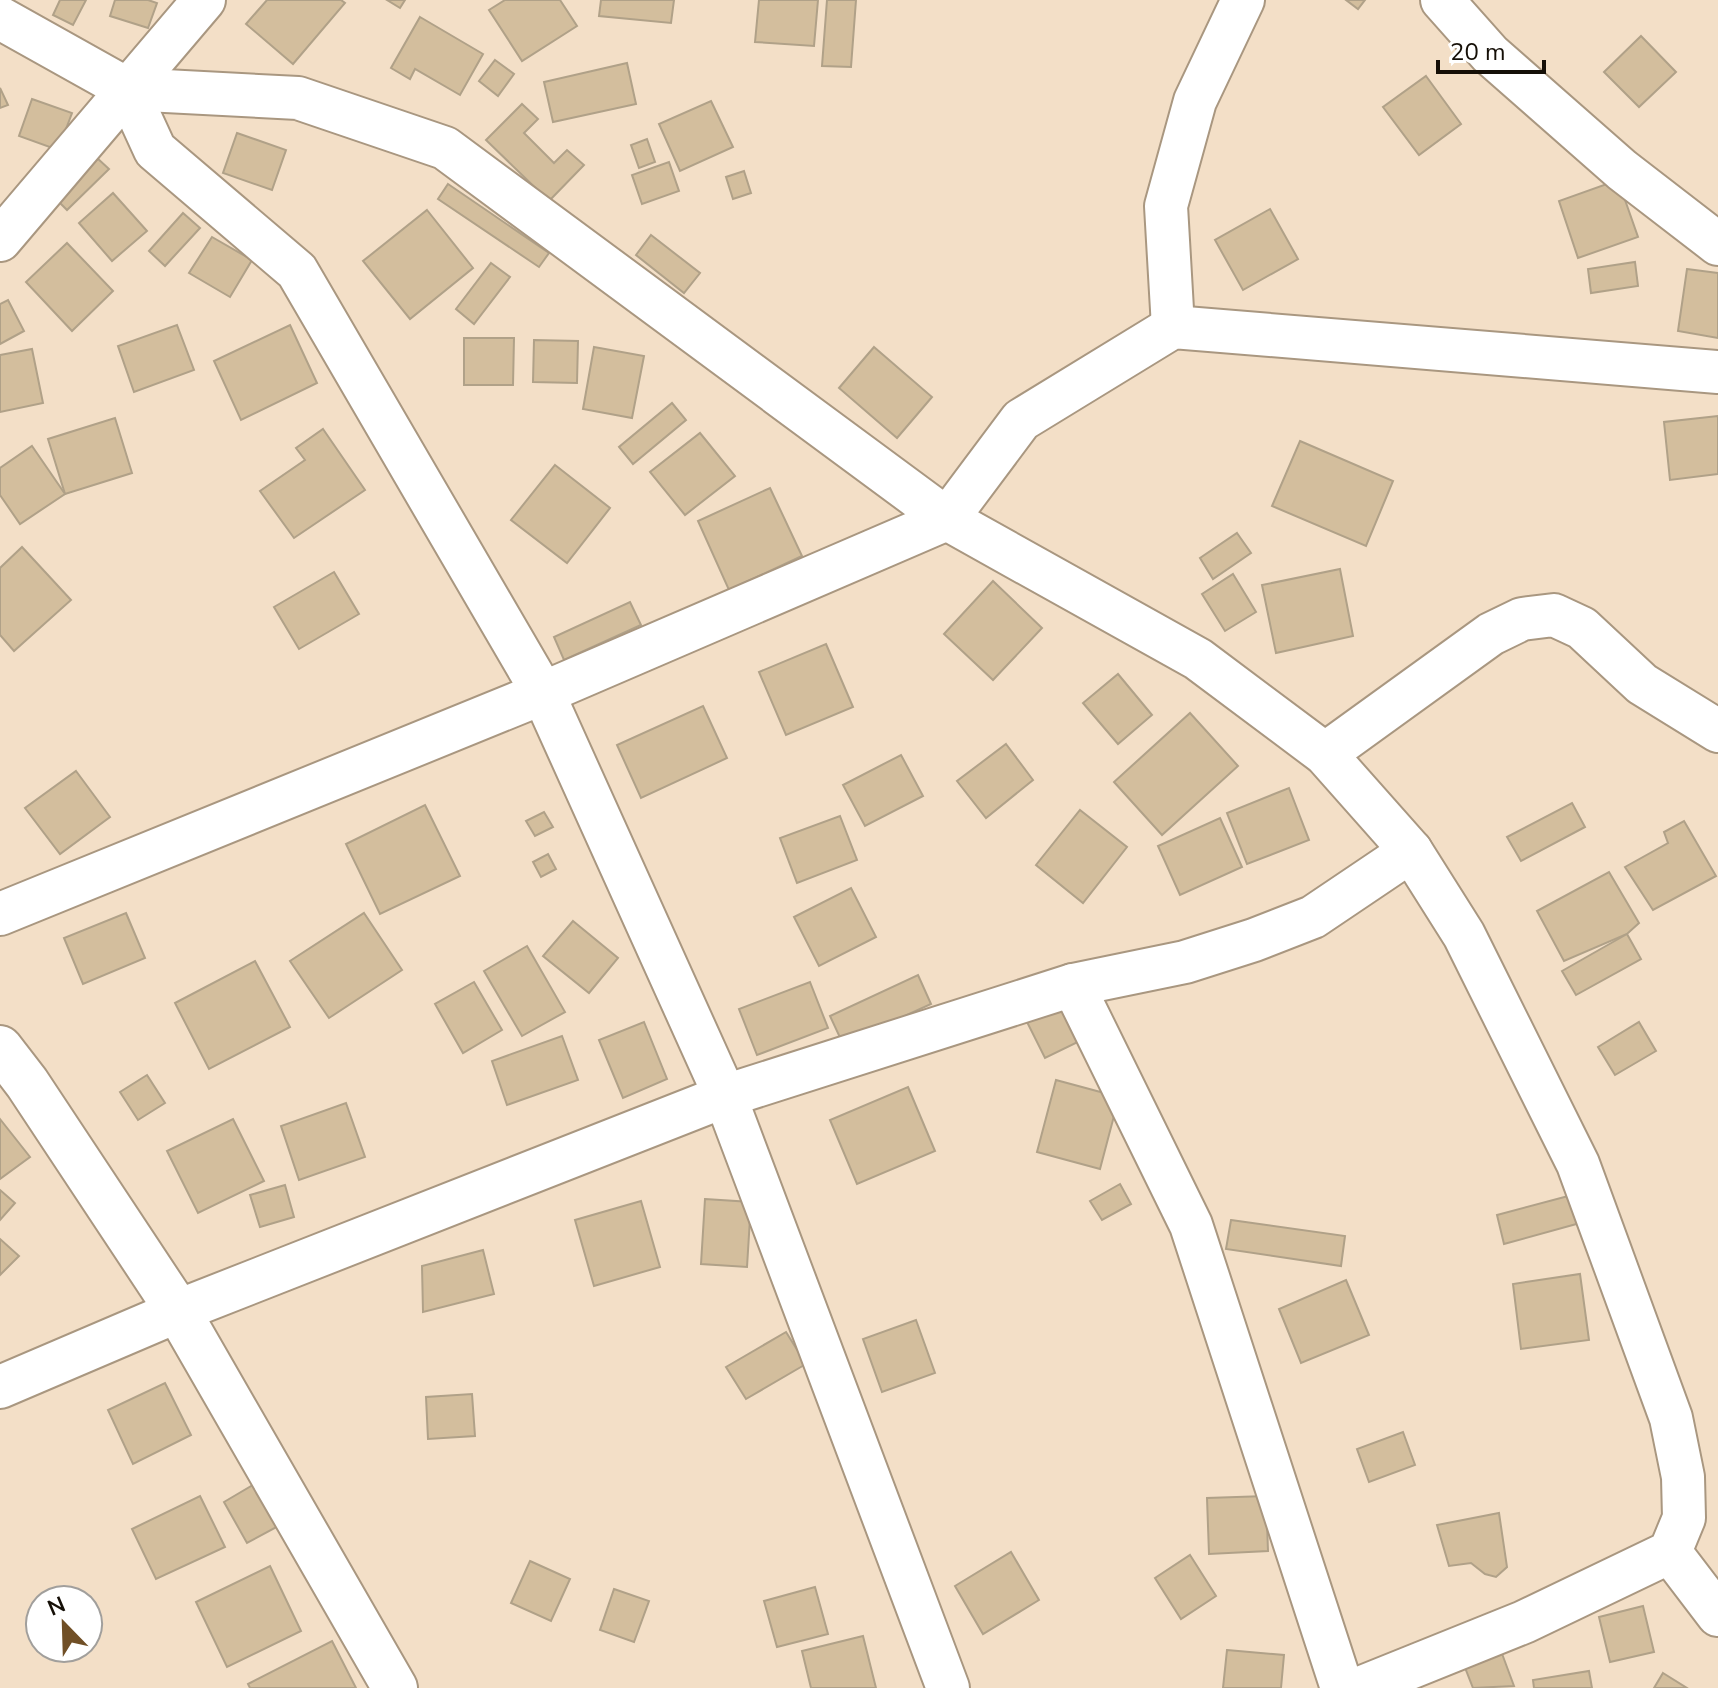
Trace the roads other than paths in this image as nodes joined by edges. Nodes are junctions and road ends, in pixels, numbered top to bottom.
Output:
1 (204, 0) edge
2 (1243, 0) edge
3 (1442, 0) edge
4 (0, 18) edge
5 (127, 89) junction
6 (0, 240) edge
7 (1718, 244) edge
8 (1173, 327) junction
9 (1718, 372) edge
10 (947, 519) junction
11 (543, 693) junction
12 (1718, 731) edge
13 (1325, 754) junction
14 (1411, 851) junction
15 (0, 914) edge
16 (1073, 985) junction
17 (0, 1048) edge
18 (725, 1096) junction
19 (178, 1311) junction
20 (0, 1387) edge
21 (1670, 1552) junction
22 (1718, 1615) edge
23 (395, 1688) edge
24 (948, 1688) edge
25 (1342, 1688) edge
26 (1360, 1688) edge

1 - 5 street
2 - 8 street
3 - 7 street
4 - 5 street
5 - 6 street
5 - 10 street
5 - 11 street
8 - 9 street
8 - 10 street
10 - 11 street
10 - 13 street
11 - 15 street
11 - 18 street
12 - 13 street
13 - 14 street
14 - 16 street
14 - 21 street
16 - 18 street
16 - 25 street
17 - 19 street
18 - 19 street
18 - 24 street
19 - 20 street
19 - 23 street
21 - 22 street
21 - 26 street

